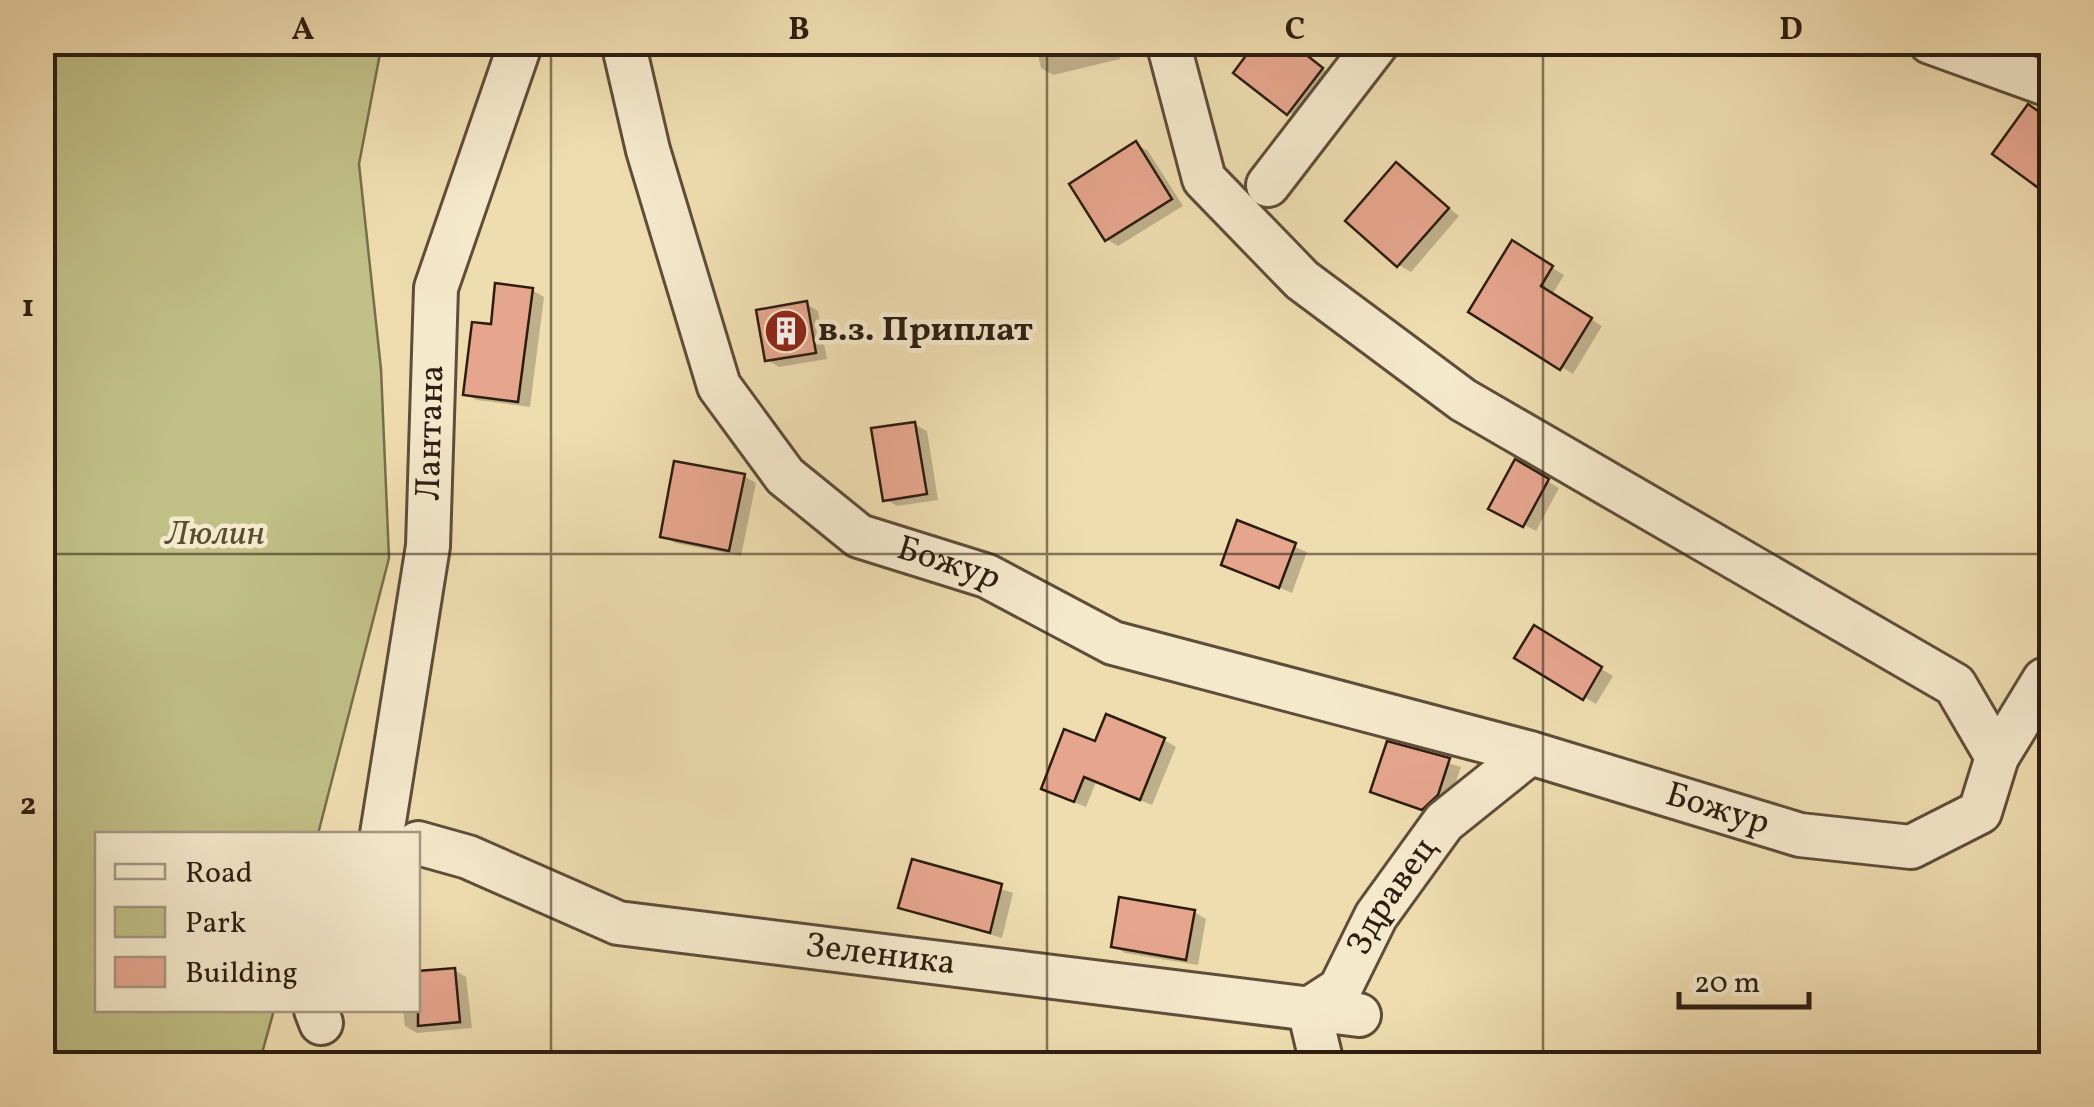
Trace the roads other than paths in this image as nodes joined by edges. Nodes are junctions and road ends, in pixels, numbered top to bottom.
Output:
1 (521, 42) edge
2 (622, 42) edge
3 (1168, 42) edge
4 (1378, 42) edge
5 (1930, 42) edge
6 (2052, 86) edge
7 (1268, 185) dead end
8 (2052, 677) edge
9 (1530, 752) junction
10 (1998, 756) junction
11 (382, 832) edge
12 (420, 845) edge
13 (1308, 1008) junction
14 (1359, 1015) dead end
15 (1322, 1064) edge

1 - 11 street, Лантана
2 - 9 street, Божур
3 - 10 street
4 - 7 street
5 - 6 street
8 - 10 street, Божур
9 - 10 street, Божур
9 - 13 street, Здравец
12 - 13 street, Зеленика
13 - 14 street, Зеленика
13 - 15 street

